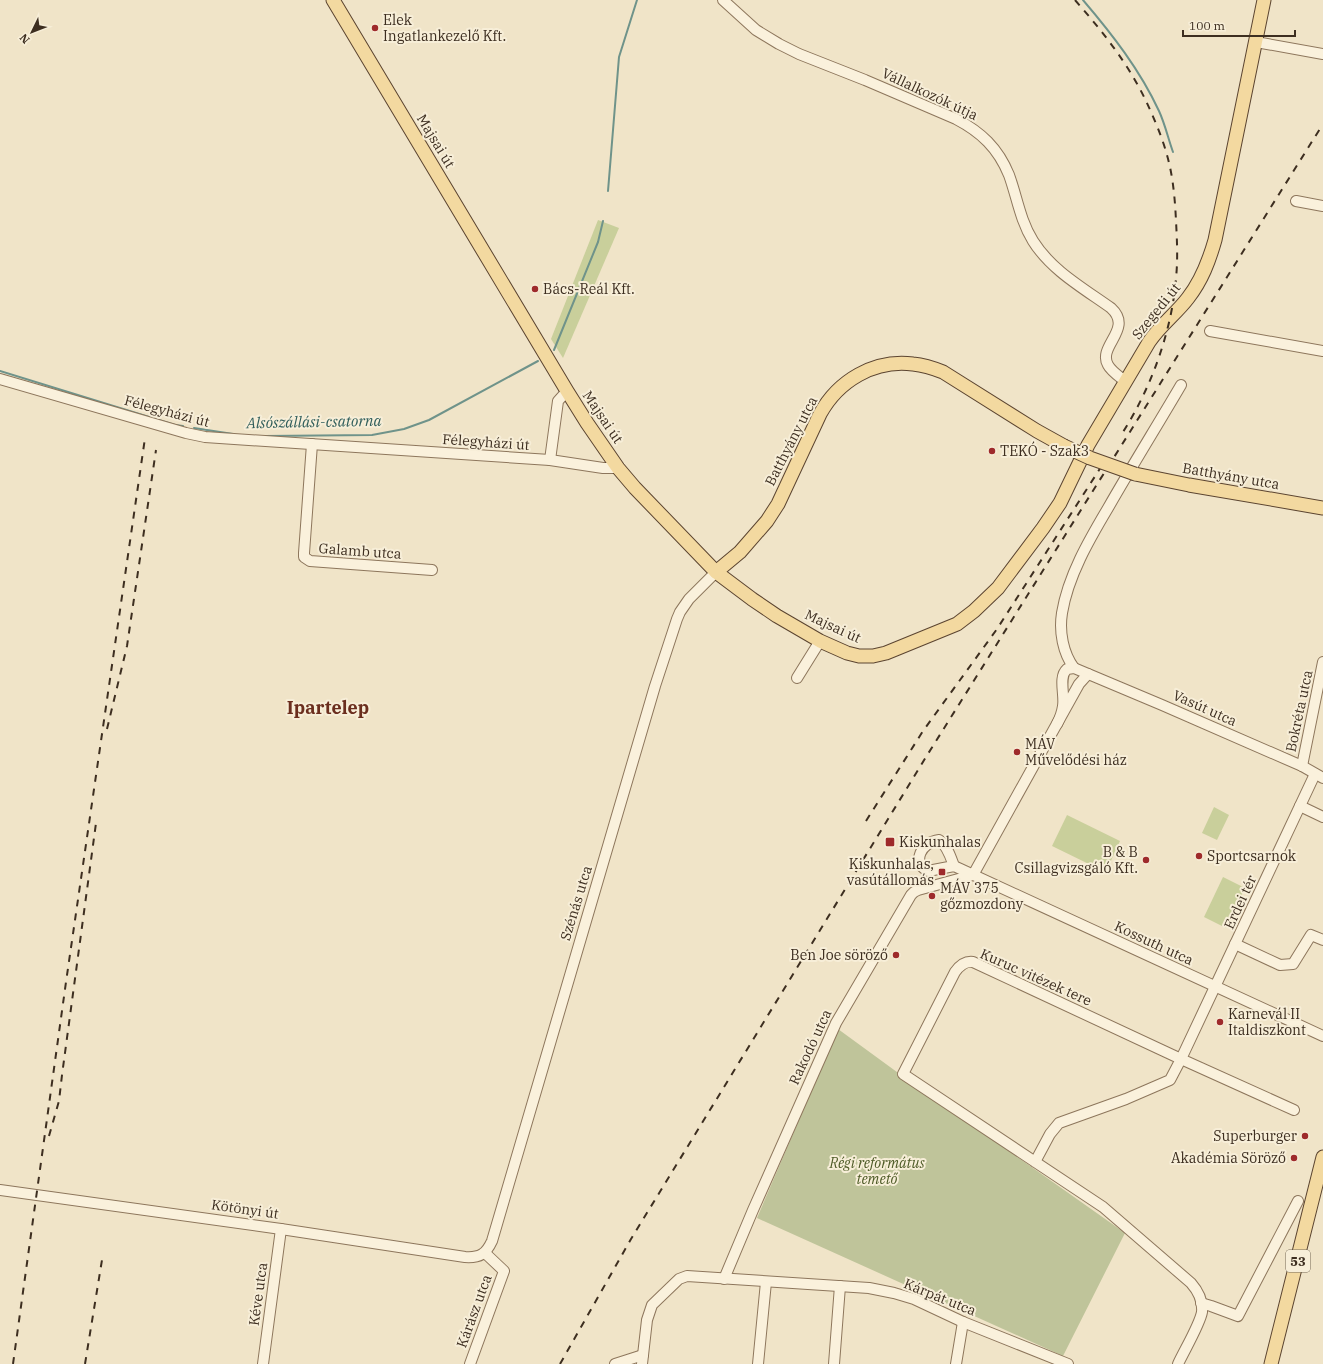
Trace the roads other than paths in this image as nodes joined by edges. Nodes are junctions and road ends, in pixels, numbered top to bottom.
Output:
1 (333, 0) edge
2 (723, 0) edge
3 (1264, 0) edge
4 (1256, 42) junction
5 (1323, 54) edge
6 (1296, 201) dead end
7 (1323, 206) edge
8 (1210, 331) dead end
9 (1323, 351) edge
10 (0, 379) edge
11 (1126, 382) junction
12 (1181, 385) dead end
13 (567, 392) junction
14 (312, 444) junction
15 (550, 460) junction
16 (618, 468) junction
17 (1323, 508) edge
18 (740, 552) junction
19 (700, 555) junction
20 (432, 570) dead end
21 (716, 572) junction
22 (983, 603) joint
23 (820, 641) junction
24 (1323, 662) edge
25 (1074, 668) junction
26 (1088, 674) junction
27 (797, 678) dead end
28 (1057, 724) junction
29 (1302, 766) junction
30 (1319, 776) edge
31 (1300, 806) junction
32 (1323, 817) edge
33 (954, 866) dead end
34 (973, 875) junction
35 (1323, 940) edge
36 (1235, 944) junction
37 (1215, 987) junction
38 (1323, 1036) edge
39 (1181, 1059) junction
40 (1294, 1110) dead end
41 (1323, 1157) edge
42 (1036, 1162) junction
43 (0, 1190) edge
44 (1298, 1201) dead end
45 (281, 1229) junction
46 (485, 1253) junction
47 (724, 1279) junction
48 (766, 1282) junction
49 (840, 1286) junction
50 (1201, 1303) junction
51 (963, 1322) junction
52 (643, 1360) edge
53 (263, 1364) edge
54 (470, 1364) edge
55 (615, 1364) edge
56 (758, 1364) edge
57 (834, 1364) edge
58 (956, 1364) edge
59 (1068, 1364) edge
60 (1178, 1364) edge
61 (1271, 1364) edge

1 - 13 main road, Majsai út
2 - 11 street, Vállalkozók útja
3 - 4 main road, Szegedi út
4 - 5 street
4 - 11 main road, Szegedi út
6 - 7 street
8 - 9 street
10 - 14 street, Félegyházi út
11 - 22 main road, Szegedi út
12 - 25 street
13 - 15 street
13 - 16 main road, Majsai út
14 - 15 street, Félegyházi út
14 - 20 street, Galamb utca
15 - 16 street, Félegyházi út
16 - 19 main road, Majsai út
17 - 18 main road, Batthyány utca, bridge
18 - 19 main road
18 - 21 main road, Batthyány utca
19 - 21 main road, Majsai út
21 - 23 main road, Majsai út
21 - 46 street, Szénás utca
22 - 23 main road, Majsai út
23 - 27 street
24 - 29 street, Bokréta utca
25 - 26 street, Vasút utca
25 - 28 street
26 - 28 street
26 - 29 street, Vasút utca
28 - 34 street
29 - 30 street, Vasút utca
30 - 31 street, Erdei tér
31 - 32 street
31 - 36 street, Erdei tér
33 - 34 street, Kossuth utca
34 - 37 street, Kossuth utca
34 - 47 street, Rakodó utca
35 - 36 street, Erdei tér
36 - 37 street, Erdei tér
37 - 38 street, Kossuth utca
37 - 39 street
39 - 40 street, Kuruc vitézek tere
39 - 42 street
39 - 42 street, Kuruc vitézek tere
41 - 61 main road, 53
42 - 50 street, Kuruc vitézek tere
43 - 45 street, Kötönyi út
44 - 50 street
45 - 46 street, Kötönyi út
45 - 53 street, Kéve utca
46 - 54 street, Kárász utca
47 - 48 street, Kárpát utca
47 - 52 street, Kárpát utca
48 - 49 street, Kárpát utca
48 - 56 street
49 - 51 street, Kárpát utca
49 - 57 street
50 - 60 street
51 - 58 street
51 - 59 street, Kárpát utca
52 - 55 street

